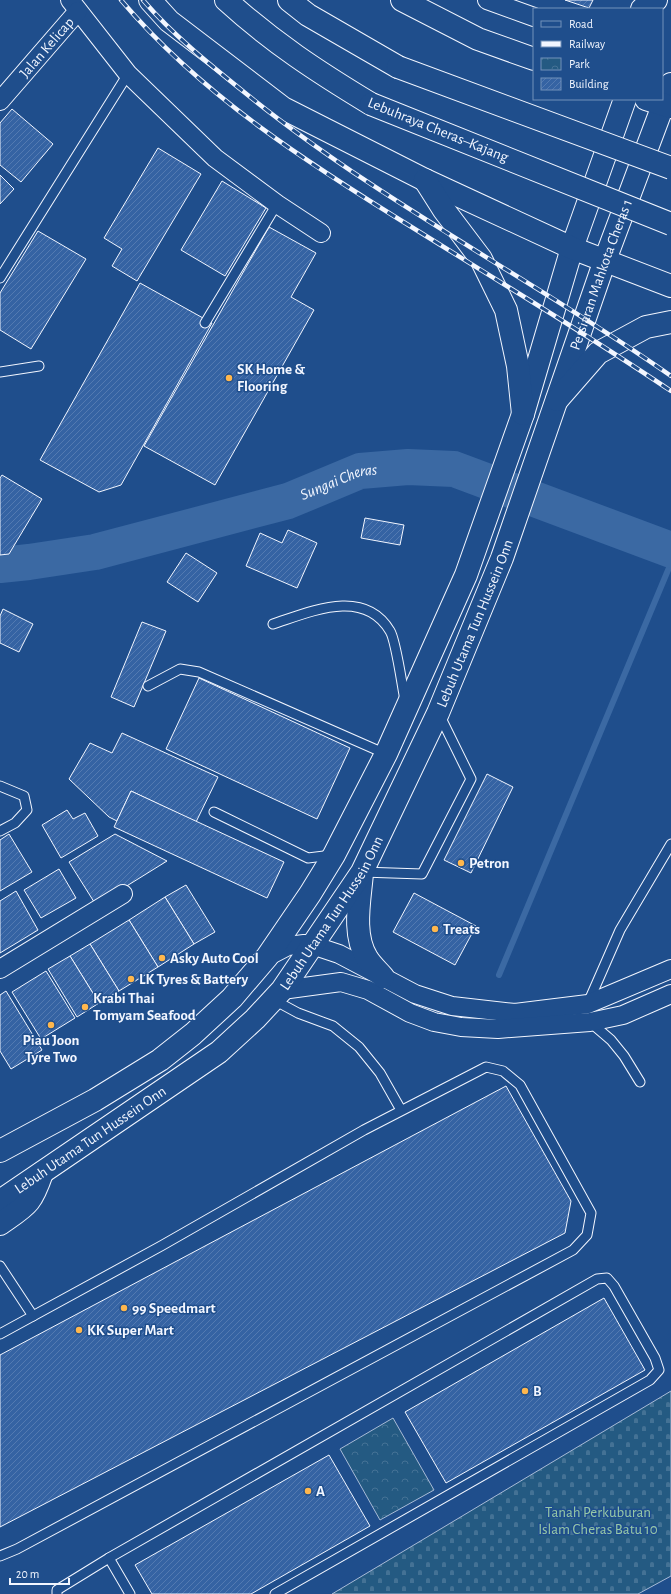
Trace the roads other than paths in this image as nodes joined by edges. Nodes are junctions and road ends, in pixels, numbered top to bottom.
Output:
1 (150, 0) edge
2 (226, 0) edge
3 (289, 0) edge
4 (402, 0) edge
5 (487, 0) edge
6 (656, 0) edge
7 (668, 0) edge
8 (74, 6) edge
9 (644, 8) edge
10 (663, 12) edge
11 (533, 17) edge
12 (533, 59) edge
13 (128, 74) junction
14 (671, 84) edge
15 (663, 99) edge
16 (625, 100) edge
17 (0, 101) edge
18 (660, 104) edge
19 (671, 168) edge
20 (425, 180) junction
21 (277, 204) junction
22 (671, 224) edge
23 (321, 233) dead end
24 (572, 248) junction
25 (605, 260) junction
26 (0, 278) edge
27 (671, 286) edge
28 (671, 322) edge
29 (205, 323) dead end
30 (39, 366) dead end
31 (0, 372) edge
32 (557, 400) junction
33 (523, 414) junction
34 (506, 463) joint
35 (534, 466) joint
36 (273, 624) dead end
37 (148, 686) dead end
38 (407, 707) junction
39 (438, 713) junction
40 (386, 754) junction
41 (0, 786) edge
42 (214, 812) dead end
43 (0, 831) edge
44 (671, 844) edge
45 (334, 855) junction
46 (362, 872) junction
47 (123, 894) dead end
48 (312, 945) junction
49 (267, 956) junction
50 (0, 969) edge
51 (671, 969) edge
52 (383, 977) junction
53 (671, 994) edge
54 (278, 995) junction
55 (588, 1004) junction
56 (590, 1022) junction
57 (640, 1082) dead end
58 (401, 1110) junction
59 (0, 1152) edge
60 (42, 1173) junction
61 (0, 1201) edge
62 (0, 1224) edge
63 (0, 1266) edge
64 (33, 1316) junction
65 (0, 1334) edge
66 (0, 1556) edge
67 (109, 1558) junction
68 (58, 1594) edge
69 (130, 1594) edge
70 (275, 1594) edge

1 - 20 main road
2 - 22 main road, Lebuhraya Cheras–Kajang, bridge
3 - 19 main road, bridge
4 - 12 main road
5 - 11 street
6 - 9 main road
7 - 10 main road
8 - 13 street
8 - 17 street, Jalan Kelicap
13 - 21 street
13 - 26 lane
14 - 15 main road, Persiaran Mahkota Cheras 1
16 - 24 main road, Persiaran Mahkota Cheras 1
18 - 25 main road, Persiaran Mahkota Cheras 1
20 - 24 main road
20 - 33 main road
21 - 23 street
21 - 29 lane
24 - 25 main road
24 - 33 main road, Persiaran Mahkota Cheras 1
25 - 27 main road
25 - 32 main road, Persiaran Mahkota Cheras 1
28 - 32 main road
30 - 31 lane
32 - 35 main road, Persiaran Mahkota Cheras 1
33 - 34 main road, Persiaran Mahkota Cheras 1
34 - 38 main road, Lebuh Utama Tun Hussein Onn
35 - 39 main road, Lebuh Utama Tun Hussein Onn
36 - 38 lane
37 - 40 lane
38 - 40 main road, Lebuh Utama Tun Hussein Onn
39 - 46 main road, Lebuh Utama Tun Hussein Onn
39 - 46 lane
40 - 45 main road, Lebuh Utama Tun Hussein Onn
41 - 43 lane
42 - 45 lane
44 - 55 lane
45 - 49 main road, Lebuh Utama Tun Hussein Onn
46 - 48 main road, Lebuh Utama Tun Hussein Onn
46 - 52 main road
47 - 50 street
48 - 49 street
48 - 52 street
48 - 54 main road, Lebuh Utama Tun Hussein Onn
49 - 59 main road, Lebuh Utama Tun Hussein Onn
51 - 55 street
52 - 55 street
53 - 56 street
54 - 56 street
54 - 58 lane
54 - 60 main road, Lebuh Utama Tun Hussein Onn
55 - 56 lane
56 - 57 lane
58 - 64 lane
58 - 66 lane
60 - 61 main road, Lebuh Utama Tun Hussein Onn
60 - 62 main road
63 - 64 lane
64 - 65 lane
67 - 68 lane
67 - 69 lane
67 - 70 lane

